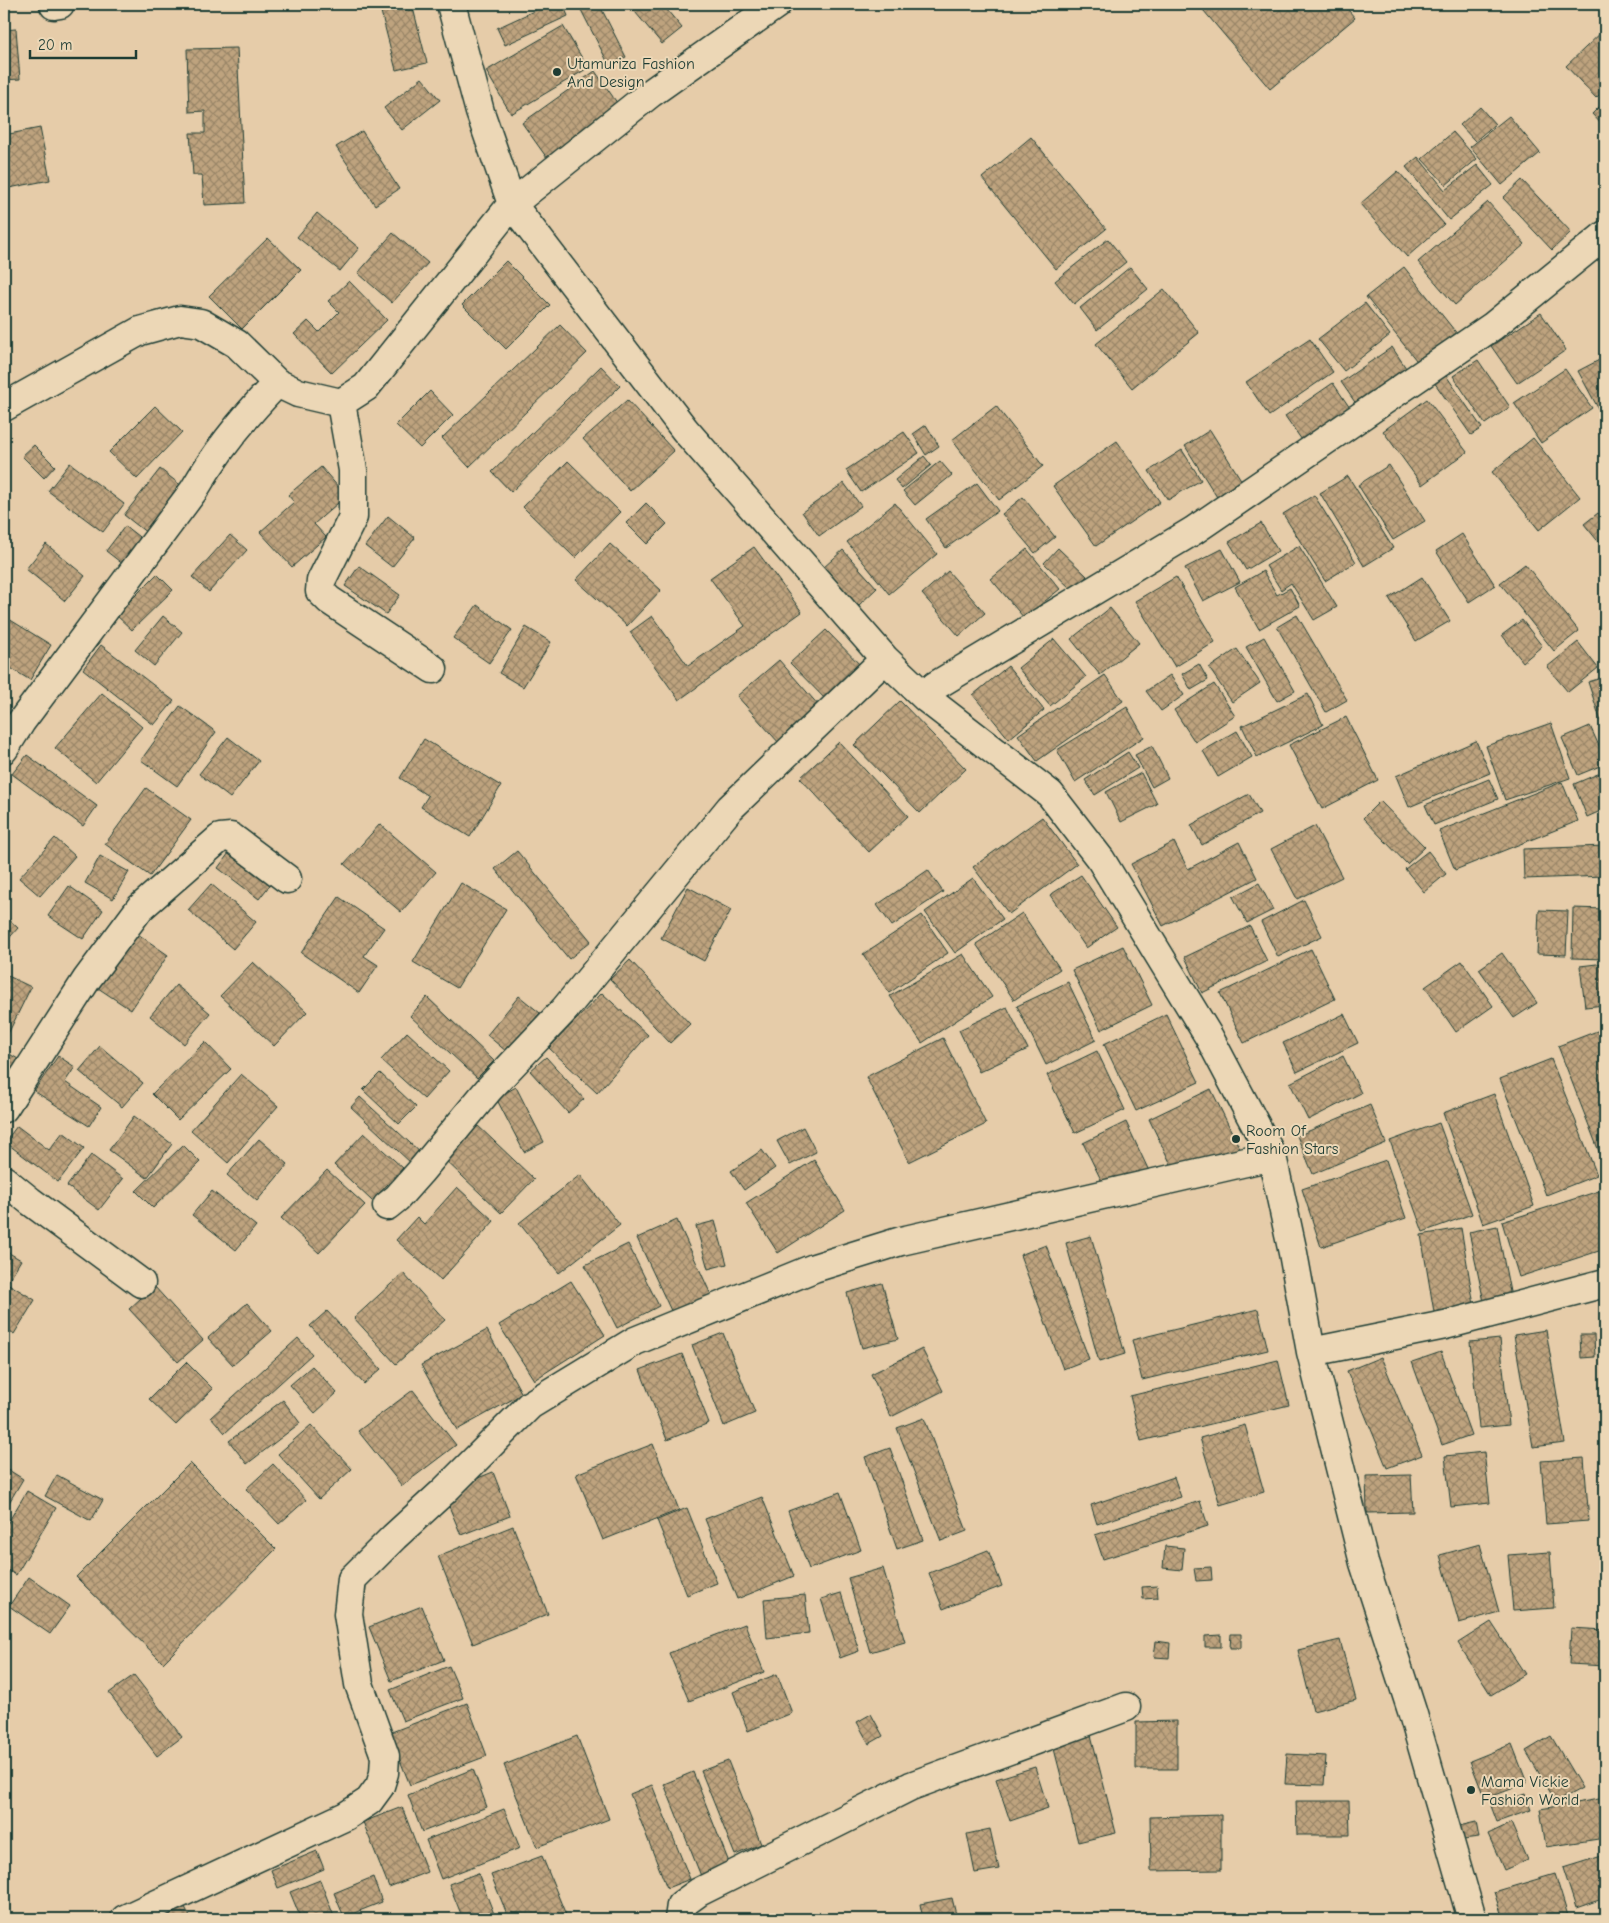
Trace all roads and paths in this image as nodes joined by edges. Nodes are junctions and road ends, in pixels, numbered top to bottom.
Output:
1 (451, 4) edge
2 (777, 4) edge
3 (512, 204) junction
4 (1605, 236) edge
5 (277, 383) junction
6 (342, 402) junction
7 (4, 407) edge
8 (884, 659) junction
9 (433, 669) dead end
10 (927, 699) junction
11 (4, 749) edge
12 (287, 879) dead end
13 (4, 1108) edge
14 (1272, 1156) junction
15 (4, 1180) edge
16 (387, 1206) dead end
17 (141, 1283) dead end
18 (1605, 1284) edge
19 (1311, 1352) junction
20 (1126, 1706) dead end
21 (125, 1919) edge
22 (679, 1919) edge
23 (1472, 1919) edge

1 - 3 street
2 - 3 street
3 - 6 street
3 - 8 street
4 - 10 street
5 - 6 street
5 - 7 street
5 - 11 street
6 - 9 street
8 - 10 street
8 - 16 street
10 - 14 street
12 - 13 street
14 - 19 street
14 - 21 street
15 - 17 street
18 - 19 street
19 - 23 street
20 - 22 street

